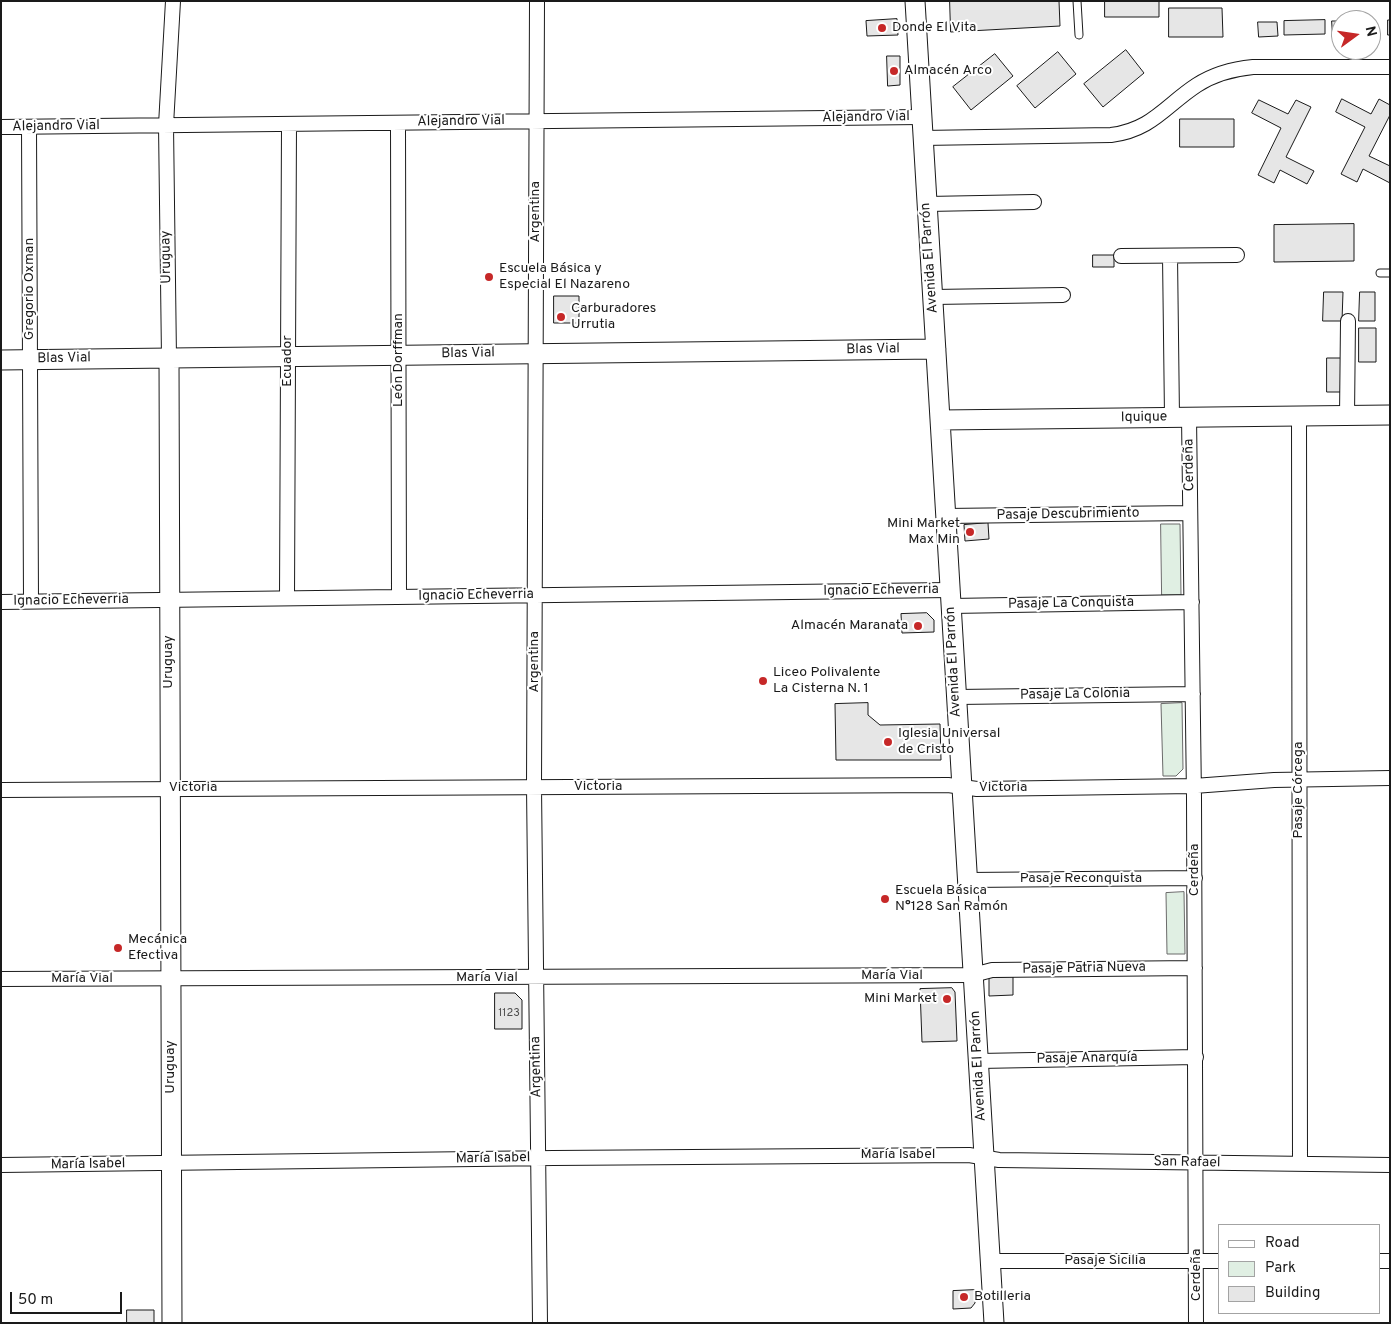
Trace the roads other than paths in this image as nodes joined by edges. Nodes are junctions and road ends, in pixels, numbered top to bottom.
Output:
1 (173, 1) edge
2 (537, 1) edge
3 (915, 1) edge
4 (1077, 1) edge
5 (1079, 35) dead end
6 (1390, 67) edge
7 (921, 117) junction
8 (537, 121) junction
9 (398, 123) junction
10 (289, 124) junction
11 (166, 125) junction
12 (1, 127) edge
13 (29, 127) junction
14 (922, 138) junction
15 (1034, 202) dead end
16 (927, 204) junction
17 (1237, 255) dead end
18 (1121, 256) dead end
19 (1170, 256) junction
20 (1380, 273) dead end
21 (1390, 273) edge
22 (1063, 295) dead end
23 (932, 297) junction
24 (1348, 320) dead end
25 (936, 349) junction
26 (536, 353) junction
27 (399, 355) junction
28 (288, 356) junction
29 (169, 358) junction
30 (30, 359) junction
31 (1, 360) edge
32 (1390, 415) edge
33 (1299, 416) junction
34 (1347, 416) junction
35 (1180, 417) junction
36 (940, 420) junction
37 (1190, 513) junction
38 (946, 516) junction
39 (535, 595) junction
40 (398, 597) junction
41 (287, 598) junction
42 (951, 598) junction
43 (169, 600) junction
44 (31, 601) junction
45 (1, 602) edge
46 (1192, 602) junction
47 (1193, 694) junction
48 (956, 697) junction
49 (1390, 778) edge
50 (1300, 780) junction
51 (1194, 786) junction
52 (534, 787) junction
53 (962, 787) junction
54 (170, 788) junction
55 (1, 790) edge
56 (1195, 878) junction
57 (968, 880) junction
58 (1195, 968) junction
59 (973, 975) junction
60 (536, 978) junction
61 (170, 979) junction
62 (1, 980) edge
63 (1196, 1057) junction
64 (978, 1061) junction
65 (538, 1158) junction
66 (984, 1158) junction
67 (1197, 1163) junction
68 (171, 1164) junction
69 (1300, 1164) junction
70 (1, 1165) edge
71 (1390, 1165) edge
72 (990, 1261) junction
73 (1196, 1261) junction
74 (1218, 1261) edge
75 (172, 1323) edge
76 (540, 1323) edge
77 (994, 1323) edge
78 (1196, 1323) edge

1 - 11 street, Uruguay
2 - 8 street, Argentina
3 - 7 street, Avenida El Parrón
4 - 5 lane
6 - 14 street, Alejandro Vial
7 - 8 street, Alejandro Vial
7 - 14 street, Avenida El Parrón
8 - 9 street, Alejandro Vial
8 - 26 street, Argentina
9 - 10 street, Alejandro Vial
9 - 27 street, León Dorffman
10 - 11 street, Alejandro Vial
10 - 28 street, Ecuador
11 - 13 street, Alejandro Vial
11 - 29 street, Uruguay
12 - 13 street, Alejandro Vial
13 - 30 street, Gregorio Oxman
14 - 16 street, Avenida El Parrón
15 - 16 street
16 - 23 street, Avenida El Parrón
17 - 19 street
18 - 19 street
19 - 35 street, Cerdeña
20 - 21 lane
22 - 23 street
23 - 25 street, Avenida El Parrón
24 - 34 street
25 - 26 street, Blas Vial
25 - 36 street, Avenida El Parrón
26 - 27 street, Blas Vial
26 - 39 street, Argentina
27 - 28 street, Blas Vial
27 - 40 street, León Dorffman
28 - 29 street, Blas Vial
28 - 41 street, Ecuador
29 - 30 street, Blas Vial
29 - 43 street, Uruguay
30 - 31 street, Blas Vial
30 - 44 street, Gregorio Oxman
32 - 34 street, Iquique
33 - 34 street, Iquique
33 - 35 street, Iquique
33 - 50 street, Pasaje Córcega
35 - 36 street, Iquique
35 - 37 street, Cerdeña
36 - 38 street, Avenida El Parrón
37 - 38 street, Pasaje Descubrimiento
37 - 46 street, Cerdeña
38 - 42 street, Avenida El Parrón
39 - 40 street, Ignacio Echeverria
39 - 42 street, Ignacio Echeverria
39 - 52 street, Argentina
40 - 41 street, Ignacio Echeverria
41 - 43 street, Ignacio Echeverria
42 - 46 street, Pasaje La Conquista
42 - 48 street, Avenida El Parrón
43 - 44 street, Ignacio Echeverria
43 - 54 street, Uruguay
44 - 45 street, Ignacio Echeverria
46 - 47 street, Cerdeña
47 - 48 street, Pasaje La Colonia
47 - 51 street, Cerdeña
48 - 53 street, Avenida El Parrón
49 - 50 street, Victoria
50 - 51 street, Victoria
50 - 69 street, Pasaje Córcega
51 - 53 street, Victoria
51 - 56 street, Cerdeña
52 - 53 street, Victoria
52 - 54 street, Victoria
52 - 60 street, Argentina
53 - 57 street, Avenida El Parrón
54 - 55 street, Victoria
54 - 61 street, Uruguay
56 - 57 street, Pasaje Reconquista
56 - 58 street, Cerdeña
57 - 59 street, Avenida El Parrón
58 - 59 street, Pasaje Patria Nueva
58 - 63 street, Cerdeña
59 - 60 street, María Vial
59 - 64 street, Avenida El Parrón
60 - 61 street, María Vial
60 - 65 street, Argentina
61 - 62 street, María Vial
61 - 68 street, Uruguay
63 - 64 street, Pasaje Anarquía
63 - 67 street, Cerdeña
64 - 66 street, Avenida El Parrón
65 - 66 street, María Isabel
65 - 68 street, María Isabel
65 - 76 street, Argentina
66 - 67 street, San Rafael
66 - 72 street, Avenida El Parrón
67 - 69 street, San Rafael
67 - 73 street, Cerdeña
68 - 70 street, María Isabel
68 - 75 street, Uruguay
69 - 71 street, San Rafael
72 - 73 street, Pasaje Sicilia
72 - 77 street, Avenida El Parrón
73 - 74 street, Pasaje Sicilia
73 - 78 street, Cerdeña

